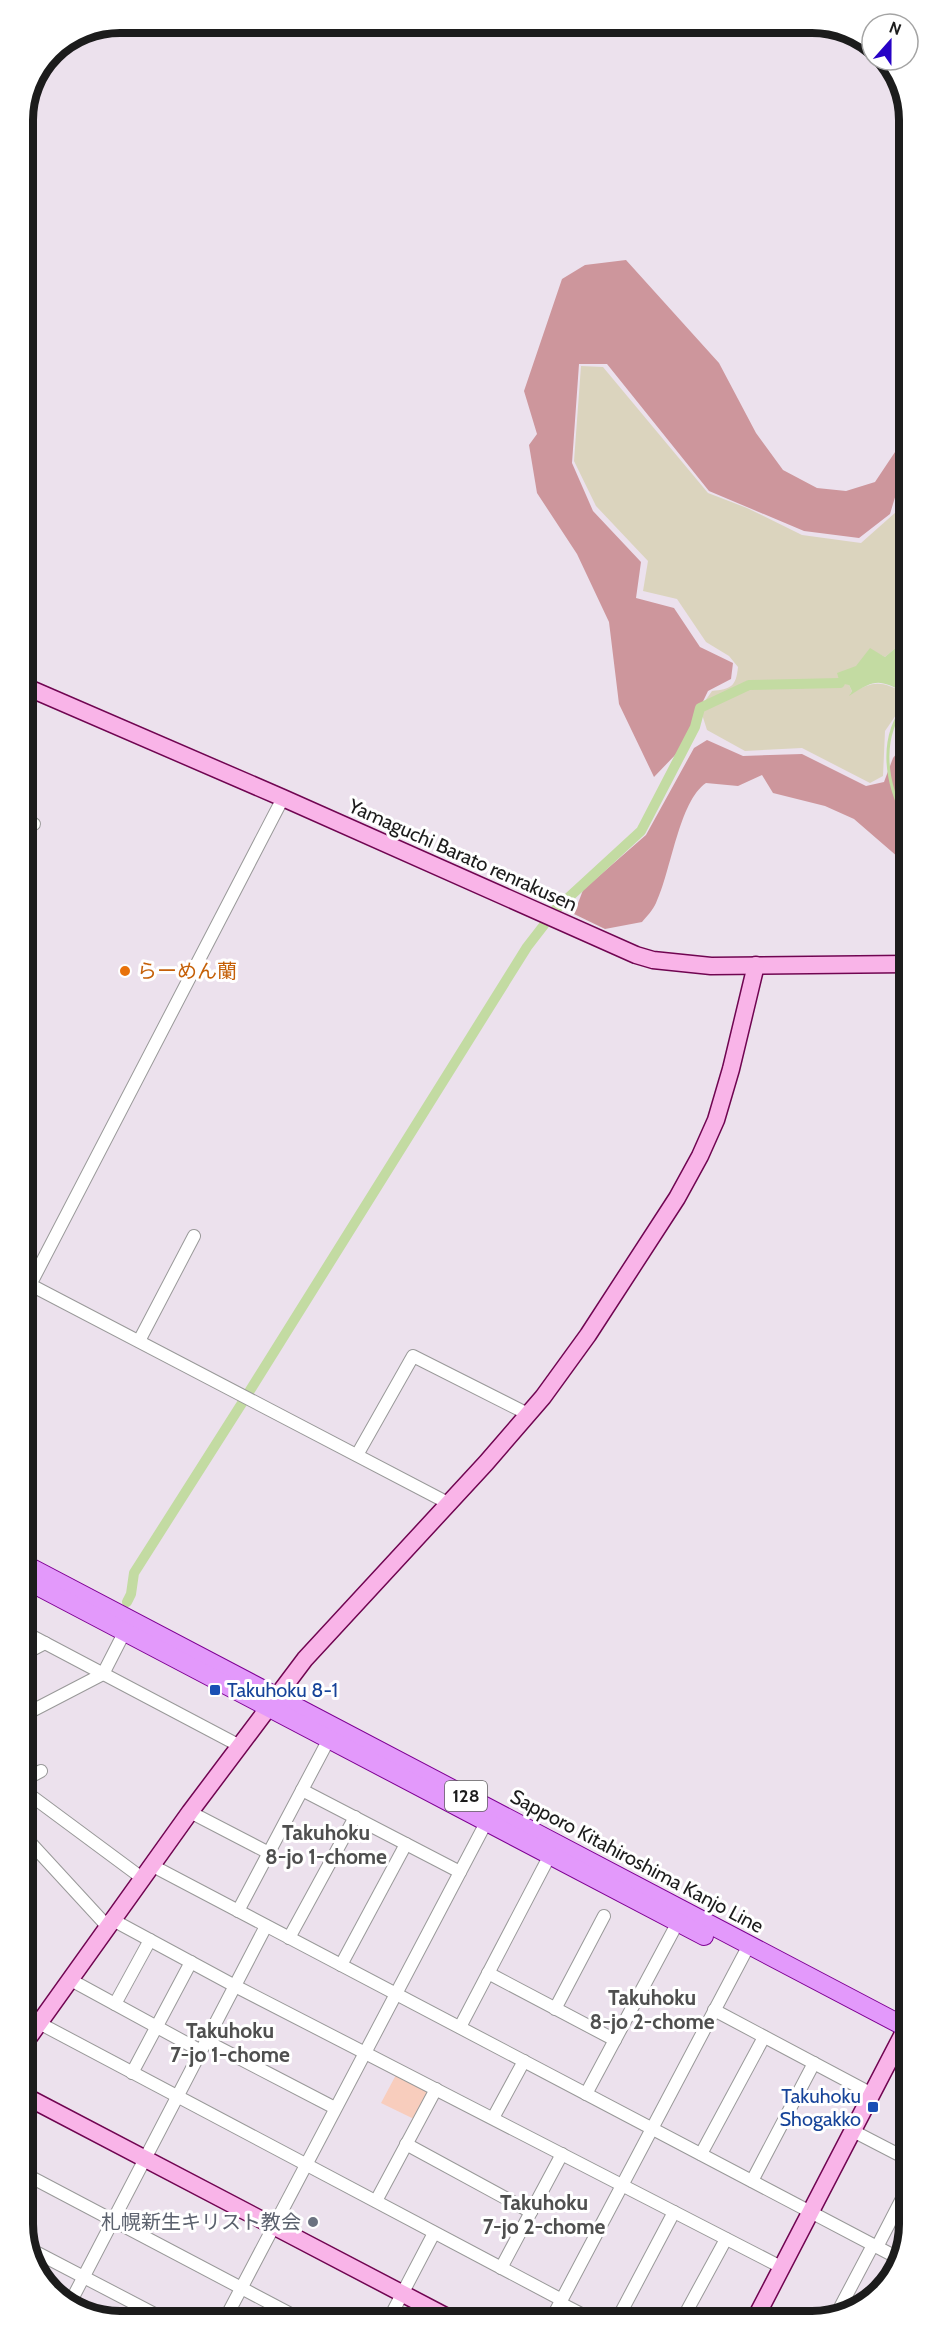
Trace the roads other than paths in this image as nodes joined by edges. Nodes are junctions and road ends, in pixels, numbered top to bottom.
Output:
1 (33, 690) edge
2 (283, 798) junction
3 (899, 964) edge
4 (756, 965) junction
5 (194, 1236) dead end
6 (33, 1274) edge
7 (33, 1287) edge
8 (139, 1341) junction
9 (528, 1414) junction
10 (357, 1455) junction
11 (448, 1503) junction
12 (33, 1569) edge
13 (33, 1584) edge
14 (125, 1631) junction
15 (33, 1637) edge
16 (45, 1643) junction
17 (33, 1649) edge
18 (103, 1674) junction
19 (273, 1702) junction
20 (33, 1710) edge
21 (329, 1739) junction
22 (240, 1746) junction
23 (41, 1771) dead end
24 (33, 1775) edge
25 (302, 1790) junction
26 (33, 1796) edge
27 (190, 1812) junction
28 (490, 1816) junction
29 (355, 1817) junction
30 (406, 1844) junction
31 (33, 1845) edge
32 (269, 1852) junction
33 (550, 1855) junction
34 (146, 1872) junction
35 (460, 1872) junction
36 (238, 1911) junction
37 (604, 1916) dead end
38 (678, 1922) junction
39 (109, 1923) junction
40 (266, 1926) junction
41 (289, 1938) junction
42 (150, 1940) junction
43 (746, 1951) junction
44 (191, 1962) junction
45 (341, 1965) junction
46 (488, 1973) junction
47 (69, 1979) junction
48 (235, 1986) junction
49 (396, 1994) junction
50 (115, 2004) junction
51 (555, 2009) junction
52 (714, 2010) junction
53 (39, 2023) junction
54 (157, 2027) junction
55 (460, 2027) junction
56 (899, 2031) edge
57 (33, 2032) edge
58 (764, 2037) junction
59 (615, 2040) junction
60 (203, 2046) junction
61 (899, 2047) edge
62 (365, 2052) junction
63 (524, 2061) junction
64 (814, 2063) junction
65 (132, 2073) junction
66 (436, 2089) junction
67 (586, 2094) junction
68 (872, 2094) junction
69 (177, 2096) junction
70 (33, 2100) edge
71 (335, 2108) junction
72 (494, 2118) junction
73 (651, 2128) junction
74 (853, 2131) junction
75 (406, 2144) junction
76 (562, 2154) junction
77 (701, 2154) junction
78 (899, 2155) edge
79 (144, 2159) junction
80 (306, 2164) junction
81 (33, 2178) edge
82 (752, 2181) junction
83 (622, 2185) junction
84 (376, 2201) junction
85 (899, 2203) edge
86 (531, 2212) junction
87 (674, 2212) junction
88 (810, 2212) junction
89 (113, 2221) junction
90 (274, 2226) junction
91 (434, 2233) junction
92 (726, 2239) junction
93 (875, 2246) junction
94 (893, 2255) edge
95 (40, 2257) edge
96 (782, 2267) junction
97 (501, 2268) junction
98 (84, 2278) junction
99 (241, 2288) junction
100 (403, 2294) junction
101 (73, 2297) edge
102 (845, 2299) junction
103 (561, 2301) junction
104 (851, 2302) edge
105 (841, 2306) edge
106 (148, 2311) edge
107 (229, 2311) edge
108 (285, 2311) edge
109 (393, 2311) edge
110 (436, 2311) edge
111 (556, 2311) edge
112 (577, 2311) edge
113 (622, 2311) edge
114 (687, 2311) edge
115 (759, 2311) edge

1 - 2 street, Yamaguchi Barato renrakusen
2 - 4 street, Yamaguchi Barato renrakusen
2 - 6 street
3 - 4 street, Yamaguchi Barato renrakusen
4 - 9 street
5 - 8 street
7 - 8 street
8 - 10 street
9 - 10 street
9 - 11 street
10 - 11 street
11 - 19 street
12 - 19 main road, Sapporo Kitahiroshima Kanjo Line / 128
13 - 14 main road, Sapporo Kitahiroshima Kanjo Line / 128
14 - 18 street
14 - 19 main road, Sapporo Kitahiroshima Kanjo Line / 128
15 - 16 street
16 - 17 street
16 - 18 street
18 - 20 street
18 - 22 street
19 - 21 main road, Sapporo Kitahiroshima Kanjo Line / 128
19 - 22 street
19 - 28 main road, Sapporo Kitahiroshima Kanjo Line / 128
21 - 25 street
21 - 28 main road, Sapporo Kitahiroshima Kanjo Line / 128
22 - 27 street
23 - 24 street
25 - 29 street
25 - 32 street
26 - 34 street
27 - 32 street
27 - 34 street
28 - 33 main road, Sapporo Kitahiroshima Kanjo Line / 128
28 - 35 street
28 - 43 main road, Sapporo Kitahiroshima Kanjo Line / 128
29 - 30 street
29 - 41 street
30 - 35 street
30 - 45 street
31 - 39 street
32 - 36 street
33 - 38 main road, Sapporo Kitahiroshima Kanjo Line / 128
33 - 46 street
34 - 36 street
34 - 39 street
35 - 49 street
36 - 40 street
37 - 51 street
38 - 43 main road, Sapporo Kitahiroshima Kanjo Line / 128
38 - 59 street
39 - 42 street
39 - 47 street
40 - 41 street
40 - 48 street
41 - 45 street
42 - 44 street
42 - 50 street
43 - 52 street
43 - 56 main road, Sapporo Kitahiroshima Kanjo Line / 128
44 - 48 street
44 - 54 street
45 - 49 street
46 - 51 street
46 - 55 street
47 - 50 street
47 - 53 street
48 - 60 street
48 - 62 street
49 - 55 street
49 - 62 street
50 - 54 street
51 - 59 street
52 - 58 street
52 - 73 street
53 - 57 street
53 - 65 street
54 - 60 street
54 - 65 street
55 - 63 street
58 - 64 street
58 - 77 street
59 - 67 street
60 - 69 street
60 - 71 street
61 - 68 street
62 - 66 street
62 - 71 street
63 - 67 street
63 - 72 street
64 - 68 street
64 - 82 street
65 - 69 street
66 - 72 street
66 - 75 street
67 - 73 street
68 - 74 street
69 - 79 street
69 - 80 street
70 - 79 street
71 - 80 street
72 - 76 street
73 - 77 street
73 - 83 street
74 - 78 street
74 - 88 street
75 - 84 street
75 - 86 street
76 - 83 street
76 - 86 street
77 - 82 street
79 - 89 street
79 - 90 street
80 - 84 street
80 - 90 street
81 - 89 street
82 - 88 street
83 - 87 street
83 - 103 street
84 - 91 street
85 - 93 street
86 - 97 street
87 - 92 street
87 - 113 street
88 - 93 street
88 - 96 street
89 - 98 street
89 - 99 street
90 - 99 street
90 - 100 street
91 - 97 street
91 - 100 street
92 - 96 street
92 - 114 street
93 - 94 street
93 - 102 street
95 - 98 street
96 - 115 street
97 - 103 street
98 - 101 street
98 - 106 street
99 - 107 street
99 - 108 street
100 - 109 street
100 - 110 street
102 - 104 street
102 - 105 street
103 - 111 street
103 - 112 street

